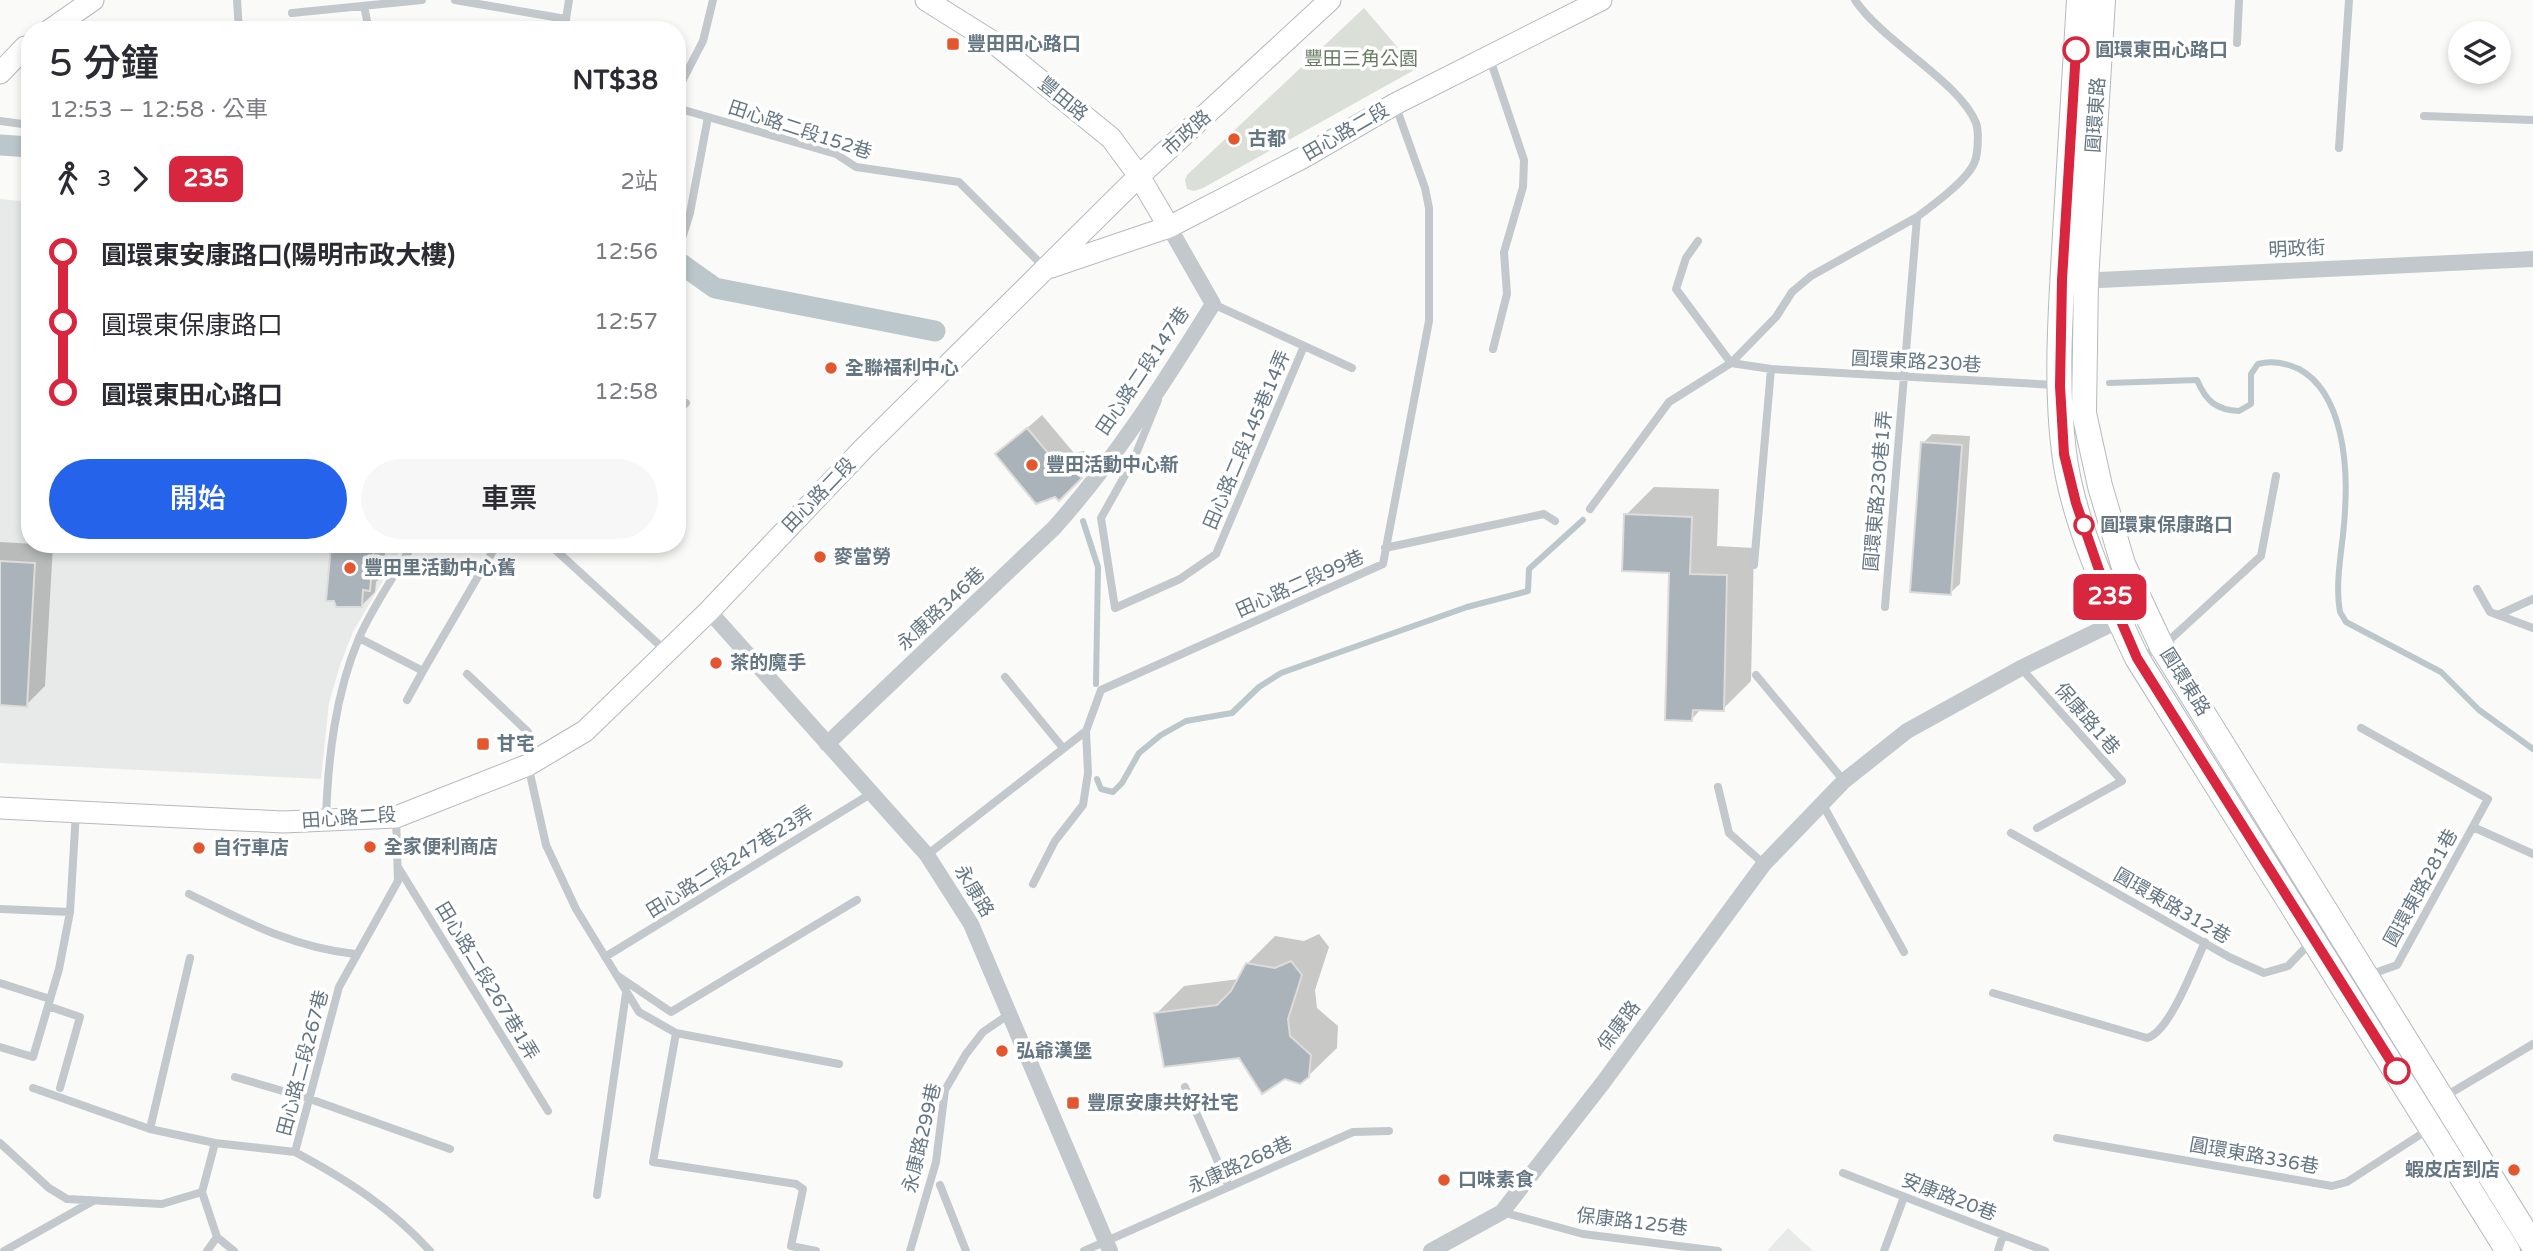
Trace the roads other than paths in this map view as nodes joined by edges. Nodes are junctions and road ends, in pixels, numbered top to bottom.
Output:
1 (93, 0) edge
2 (237, 0) edge
3 (422, 0) edge
4 (455, 0) edge
5 (569, 0) edge
6 (713, 0) edge
7 (926, 0) edge
8 (1330, 0) edge
9 (1601, 0) edge
10 (1855, 0) edge
11 (2079, 0) edge
12 (2103, 0) edge
13 (2239, 0) edge
14 (2348, 0) edge
15 (365, 6) junction
16 (292, 13) dead end
17 (63, 21) edge
18 (238, 21) edge
19 (368, 21) edge
20 (2237, 43) dead end
21 (21, 46) edge
22 (0, 49) edge
23 (21, 49) edge
24 (21, 51) edge
25 (1490, 56) junction
26 (0, 62) edge
27 (0, 73) edge
28 (686, 74) edge
29 (1395, 104) junction
30 (686, 111) edge
31 (2424, 116) dead end
32 (708, 117) junction
33 (2533, 120) edge
34 (0, 121) edge
35 (21, 124) edge
36 (2339, 148) dead end
37 (1139, 176) junction
38 (1917, 217) junction
39 (686, 226) edge
40 (1169, 227) junction
41 (1698, 242) dead end
42 (2533, 259) edge
43 (1046, 269) junction
44 (2074, 281) junction
45 (1213, 304) junction
46 (1304, 346) junction
47 (1493, 349) dead end
48 (1731, 363) junction
49 (1352, 368) dead end
50 (1771, 369) junction
51 (1170, 372) junction
52 (1903, 378) junction
53 (2060, 386) junction
54 (2276, 475) dead end
55 (1079, 500) joint
56 (1590, 509) dead end
57 (1555, 521) dead end
58 (1385, 548) junction
59 (408, 553) edge
60 (492, 553) edge
61 (559, 553) edge
62 (1754, 565) dead end
63 (2477, 589) dead end
64 (2533, 599) edge
65 (1885, 607) dead end
66 (2142, 608) junction
67 (709, 611) junction
68 (2498, 615) junction
69 (2119, 621) junction
70 (2533, 628) edge
71 (359, 638) junction
72 (2162, 647) junction
73 (666, 651) junction
74 (2137, 658) junction
75 (2021, 667) junction
76 (423, 671) junction
77 (467, 674) dead end
78 (1756, 675) dead end
79 (1005, 677) dead end
80 (407, 700) dead end
81 (2361, 728) dead end
82 (1086, 731) junction
83 (827, 744) junction
84 (1063, 747) junction
85 (528, 765) junction
86 (1844, 781) junction
87 (1718, 787) dead end
88 (872, 793) junction
89 (1823, 805) junction
90 (0, 808) edge
91 (76, 810) junction
92 (396, 817) junction
93 (326, 822) junction
94 (2473, 827) junction
95 (2037, 828) dead end
96 (2011, 833) dead end
97 (2533, 854) edge
98 (927, 855) junction
99 (1764, 864) junction
100 (398, 867) junction
101 (1033, 884) dead end
102 (189, 894) dead end
103 (857, 901) dead end
104 (0, 909) edge
105 (70, 912) junction
106 (2314, 939) junction
107 (2205, 942) junction
108 (1904, 951) dead end
109 (355, 954) junction
110 (605, 957) junction
111 (190, 958) dead end
112 (615, 974) junction
113 (2367, 976) junction
114 (0, 983) edge
115 (626, 993) junction
116 (1993, 993) dead end
117 (49, 1002) junction
118 (1011, 1013) junction
119 (676, 1033) junction
120 (2533, 1045) edge
121 (0, 1047) edge
122 (839, 1064) dead end
123 (235, 1077) dead end
124 (1185, 1087) dead end
125 (33, 1088) dead end
126 (61, 1088) dead end
127 (2441, 1098) junction
128 (310, 1099) junction
129 (548, 1111) dead end
130 (2432, 1127) junction
131 (150, 1129) junction
132 (1389, 1131) dead end
133 (2056, 1138) dead end
134 (0, 1143) edge
135 (215, 1143) junction
136 (450, 1149) dead end
137 (296, 1152) junction
138 (1843, 1173) dead end
139 (940, 1185) dead end
140 (1229, 1187) junction
141 (202, 1192) junction
142 (597, 1195) dead end
143 (1904, 1197) junction
144 (96, 1199) junction
145 (1502, 1212) junction
146 (2003, 1235) junction
147 (217, 1237) junction
148 (2533, 1245) edge
149 (1108, 1247) edge
150 (4, 1251) edge
151 (207, 1251) edge
152 (234, 1251) edge
153 (430, 1251) edge
154 (816, 1251) edge
155 (910, 1251) edge
156 (966, 1251) edge
157 (1084, 1251) edge
158 (1431, 1251) edge
159 (1718, 1251) edge
160 (1884, 1251) edge
161 (1998, 1251) edge
162 (2045, 1251) edge
163 (2508, 1251) edge
164 (2526, 1251) edge

1 - 17 street
2 - 18 lane
3 - 15 lane
4 - 5 lane
6 - 28 lane
7 - 37 street, 豐田路
8 - 37 street, 市政路
9 - 25 street, 田心路二段
10 - 38 lane
11 - 44 main road, 圓環東路
12 - 44 main road, 圓環東路
13 - 20 lane
14 - 36 lane
15 - 16 lane
15 - 19 lane
21 - 22 street
23 - 26 street
24 - 27 street
25 - 29 street, 田心路二段
25 - 47 lane
29 - 40 street, 田心路二段
29 - 58 lane, 田心路二段99巷
30 - 32 lane, 田心路二段152巷
31 - 33 lane
32 - 39 lane
32 - 43 lane, 田心路二段152巷
34 - 35 lane
37 - 40 street, 豐田路
37 - 43 street, 市政路
38 - 48 lane
38 - 52 lane, 圓環東路230巷1弄
40 - 43 street, 田心路二段
40 - 45 street, 田心路二段147巷
41 - 48 lane
42 - 44 street, 明政街
43 - 67 street, 田心路二段
44 - 53 main road, 圓環東路
44 - 66 main road, 圓環東路
45 - 46 lane
45 - 51 street, 田心路二段147巷
46 - 49 lane
46 - 51 lane, 田心路二段145巷14弄
48 - 50 lane, 圓環東路230巷
48 - 56 lane
50 - 52 lane, 圓環東路230巷
50 - 62 lane
51 - 55 street, 田心路二段147巷
52 - 53 lane, 圓環東路230巷
52 - 65 lane, 圓環東路230巷1弄
53 - 69 main road, 圓環東路
54 - 72 lane
55 - 83 street, 永康路346巷
57 - 58 lane
58 - 82 lane, 田心路二段99巷
59 - 71 lane
60 - 76 lane
61 - 73 lane
63 - 68 lane
64 - 68 lane
66 - 69 street, 保康路
66 - 72 main road, 圓環東路
67 - 73 street, 田心路二段
67 - 83 street, 永康路
68 - 70 lane
69 - 74 main road, 圓環東路
69 - 75 street, 保康路
71 - 76 lane
71 - 93 lane
72 - 74 lane
72 - 113 main road, 圓環東路
73 - 85 street, 田心路二段
74 - 106 main road, 圓環東路
75 - 86 street, 保康路
75 - 95 lane, 保康路1巷
76 - 80 lane
77 - 85 lane
78 - 86 lane
79 - 84 lane
81 - 94 lane, 圓環東路281巷
82 - 84 lane
82 - 101 lane
83 - 88 street, 永康路
84 - 98 lane
85 - 92 street, 田心路二段
85 - 110 lane
86 - 89 street, 保康路
87 - 99 lane
88 - 98 street, 永康路
88 - 110 lane, 田心路二段247巷23弄
89 - 99 street, 保康路
89 - 108 lane
90 - 91 street, 田心路二段
91 - 93 street, 田心路二段
91 - 105 lane
92 - 93 street, 田心路二段
92 - 100 lane, 田心路二段267巷
94 - 97 lane
94 - 113 lane, 圓環東路281巷
96 - 107 lane, 圓環東路312巷
98 - 118 street, 永康路
99 - 145 street, 保康路
100 - 109 lane, 田心路二段267巷
100 - 129 lane, 田心路二段267巷1弄
102 - 109 lane
103 - 112 lane
104 - 105 lane
105 - 117 lane
106 - 107 lane, 圓環東路312巷
106 - 130 main road, 圓環東路
107 - 116 lane
109 - 128 lane, 田心路二段267巷
110 - 112 lane
111 - 131 lane
112 - 115 lane
113 - 127 main road, 圓環東路
114 - 117 lane
115 - 119 lane
115 - 142 lane
117 - 121 lane
117 - 126 lane
118 - 149 street, 永康路
118 - 155 lane, 永康路299巷
119 - 122 lane
119 - 154 lane
120 - 127 lane
123 - 128 lane
124 - 140 lane
125 - 131 lane, 田心路二段267巷
127 - 148 main road, 圓環東路
128 - 136 lane
128 - 137 lane, 田心路二段267巷
130 - 133 lane, 圓環東路336巷
130 - 163 main road, 圓環東路
131 - 135 lane, 田心路二段267巷
132 - 140 lane, 永康路268巷
134 - 144 lane
135 - 137 lane, 田心路二段267巷
135 - 141 lane
137 - 153 lane
138 - 143 lane, 安康路20巷
139 - 156 lane
140 - 149 lane, 永康路268巷
141 - 144 lane
141 - 147 lane
143 - 146 lane, 安康路20巷
143 - 160 lane
144 - 150 lane
145 - 158 street, 保康路
145 - 159 lane, 保康路125巷
146 - 161 lane
146 - 162 lane, 安康路20巷
147 - 151 lane
147 - 152 lane
148 - 164 street
149 - 157 lane, 永康路268巷

